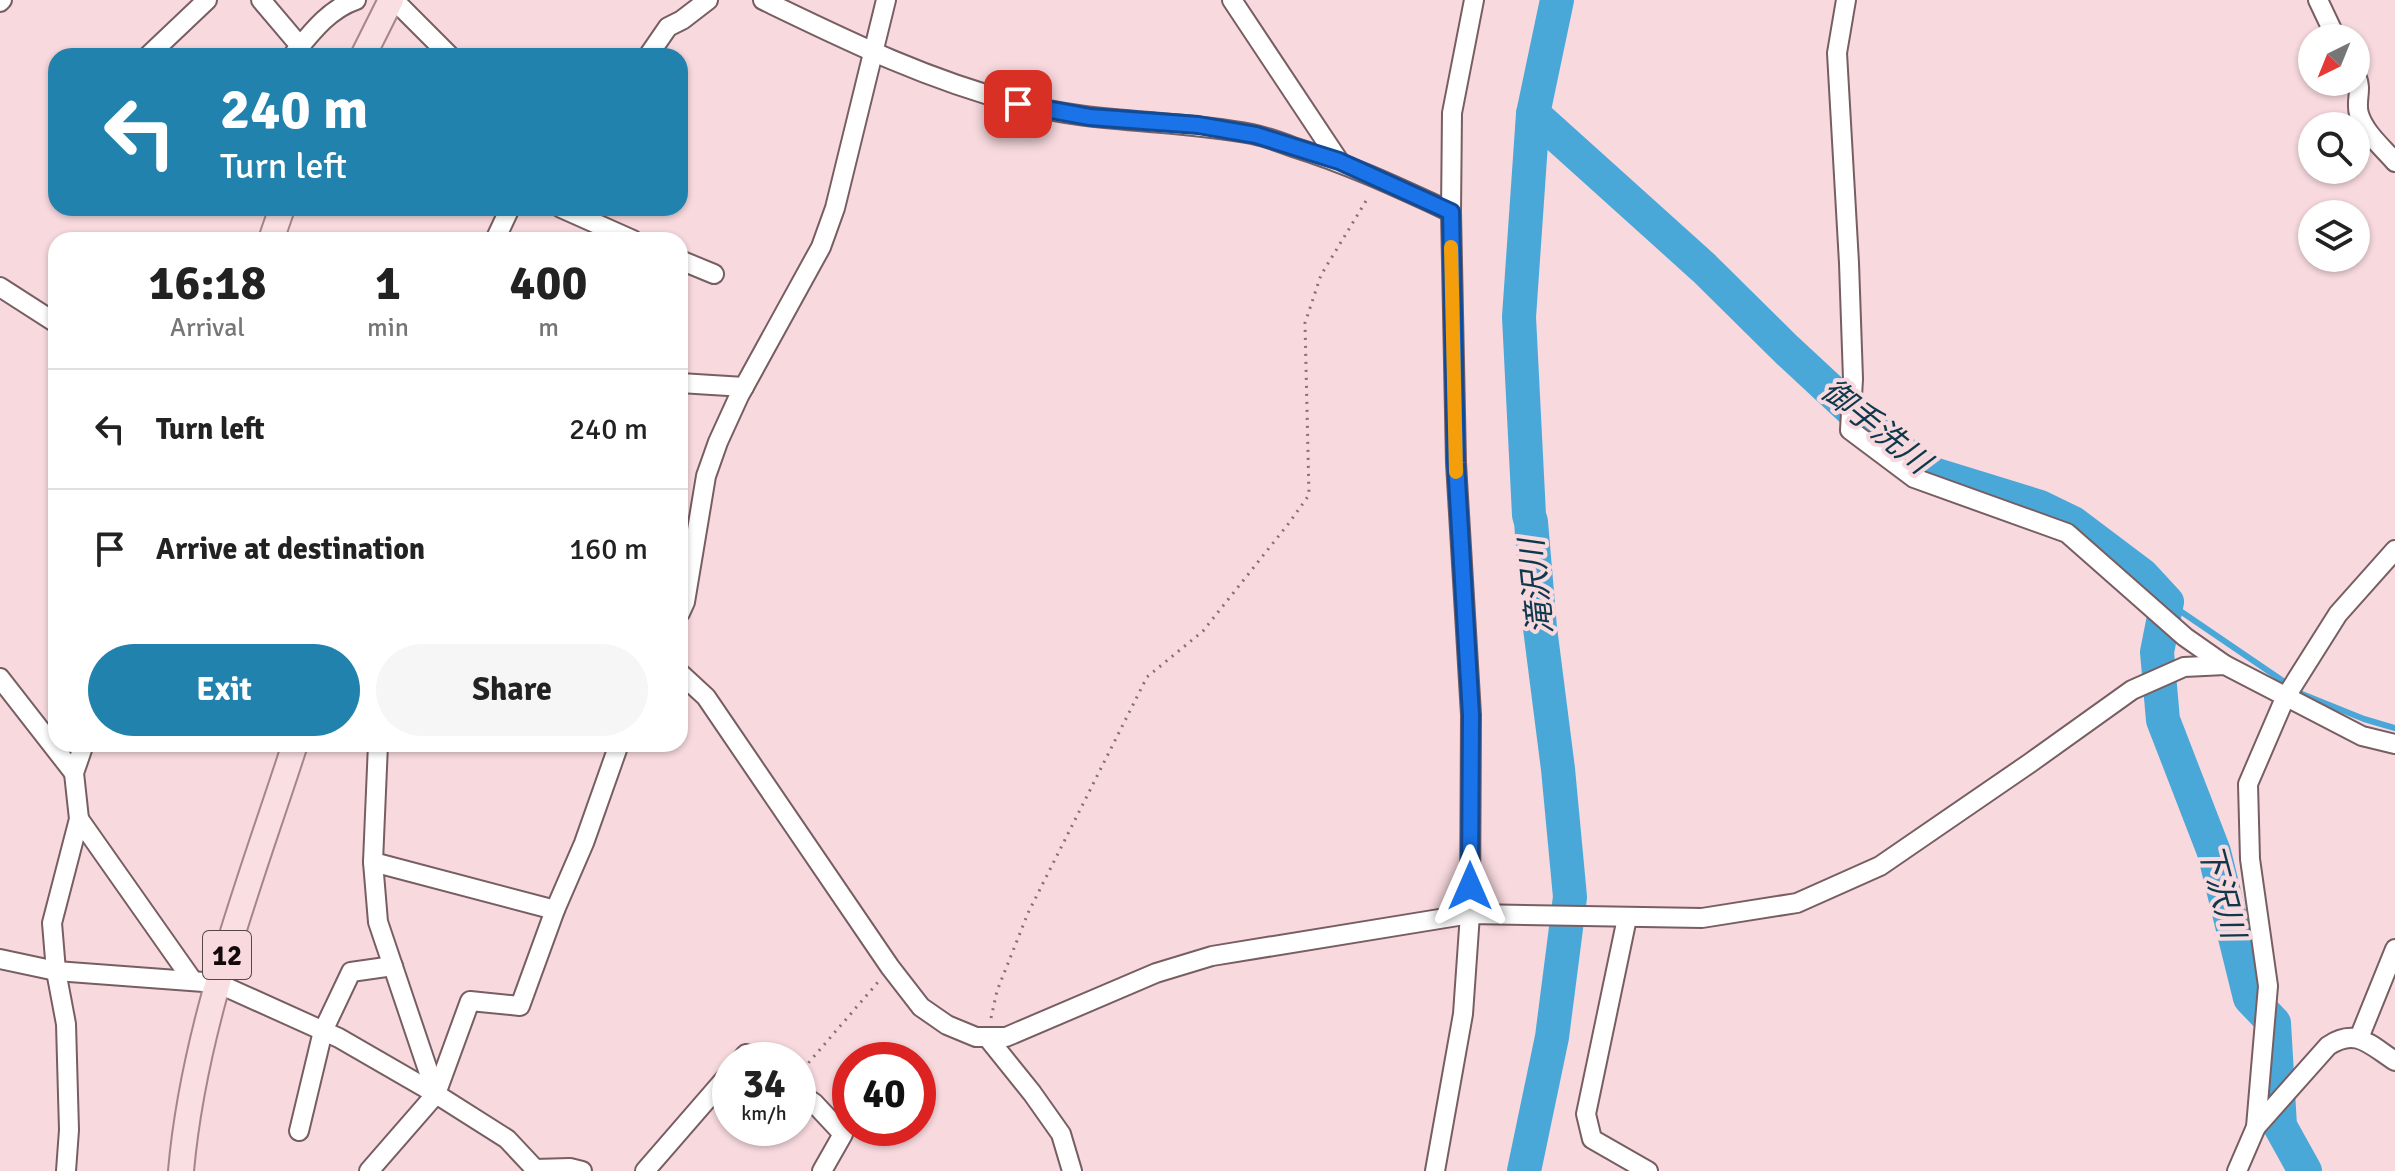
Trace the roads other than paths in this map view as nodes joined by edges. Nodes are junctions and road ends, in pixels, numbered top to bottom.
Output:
1 (207, 0) edge
2 (261, 0) edge
3 (356, 0) edge
4 (392, 0) edge
5 (708, 0) edge
6 (763, 0) edge
7 (886, 0) edge
8 (1232, 0) edge
9 (1474, 0) edge
10 (1846, 0) edge
11 (2318, 0) edge
12 (2329, 24) edge
13 (156, 48) edge
14 (295, 48) edge
15 (298, 48) edge
16 (367, 48) edge
17 (442, 48) edge
18 (654, 48) edge
19 (873, 54) junction
20 (2359, 96) edge
21 (1339, 161) junction
22 (2395, 162) edge
23 (1451, 212) junction
24 (572, 216) edge
25 (594, 232) edge
26 (688, 263) edge
27 (714, 274) dead end
28 (0, 287) edge
29 (48, 318) edge
30 (688, 384) edge
31 (744, 387) junction
32 (2395, 550) edge
33 (688, 585) edge
34 (2225, 665) junction
35 (0, 678) edge
36 (688, 680) edge
37 (2285, 697) junction
38 (48, 740) edge
39 (2395, 744) edge
40 (58, 752) edge
41 (81, 752) edge
42 (292, 752) edge
43 (378, 752) edge
44 (616, 752) edge
45 (74, 773) junction
46 (79, 819) junction
47 (373, 862) junction
48 (555, 910) junction
49 (1470, 914) junction
50 (1627, 918) junction
51 (2395, 949) edge
52 (0, 959) edge
53 (393, 966) junction
54 (56, 971) junction
55 (193, 981) junction
56 (217, 983) junction
57 (323, 1031) junction
58 (987, 1037) junction
59 (2359, 1038) junction
60 (2395, 1061) edge
61 (436, 1094) junction
62 (712, 1094) edge
63 (816, 1105) edge
64 (2260, 1122) junction
65 (299, 1131) dead end
66 (536, 1170) edge
67 (66, 1171) edge
68 (181, 1171) edge
69 (369, 1171) edge
70 (582, 1171) edge
71 (645, 1171) edge
72 (822, 1171) edge
73 (1072, 1171) edge
74 (1435, 1171) edge
75 (1648, 1171) edge
76 (2237, 1171) edge

1 - 13 street
2 - 14 street
3 - 15 street
4 - 16 main road
4 - 17 street
5 - 18 street
6 - 19 street
7 - 19 street
8 - 21 street
9 - 23 street
10 - 34 street
11 - 12 street
19 - 21 street
19 - 31 street
20 - 22 street
21 - 23 street
23 - 49 street
24 - 25 street
26 - 27 street
28 - 29 street
30 - 31 street
31 - 33 street
32 - 37 street
34 - 37 street
34 - 50 street
35 - 38 street
36 - 58 street
37 - 39 street
37 - 64 street
40 - 45 street
41 - 45 street
42 - 56 main road, 12
43 - 47 street
44 - 48 street
45 - 46 street
46 - 54 street
46 - 55 street
47 - 48 street
47 - 53 street
48 - 61 street
49 - 50 street
49 - 58 street
49 - 74 street
50 - 75 street
51 - 59 street
52 - 54 street
53 - 57 street
53 - 61 street
54 - 55 street
54 - 67 street
55 - 56 street
56 - 57 street
56 - 68 main road, 12
57 - 61 street
57 - 65 street
58 - 73 street
59 - 60 street
59 - 64 street
61 - 66 street
61 - 69 street
62 - 71 street
63 - 72 street
64 - 76 street
66 - 70 street

